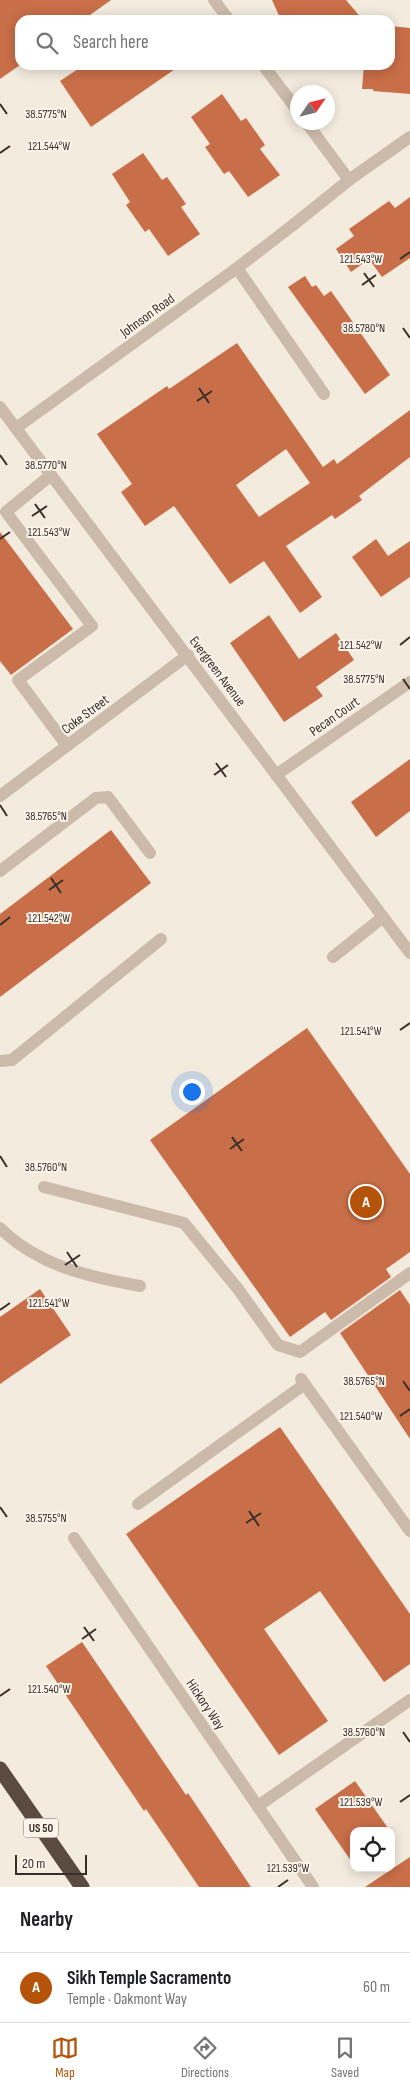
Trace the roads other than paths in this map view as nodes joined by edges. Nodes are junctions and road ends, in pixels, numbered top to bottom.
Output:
1 (214, 0) edge
2 (225, 15) edge
3 (267, 70) edge
4 (290, 100) edge
5 (312, 130) edge
6 (410, 137) edge
7 (349, 180) junction
8 (237, 268) junction
9 (324, 394) dead end
10 (0, 407) edge
11 (16, 428) junction
12 (51, 475) junction
13 (188, 655) junction
14 (410, 682) edge
15 (67, 746) junction
16 (276, 775) junction
17 (0, 796) edge
18 (150, 853) dead end
19 (0, 871) edge
20 (383, 917) junction
21 (161, 939) dead end
22 (410, 953) edge
23 (332, 958) dead end
24 (0, 1061) edge
25 (44, 1187) dead end
26 (0, 1228) edge
27 (410, 1273) edge
28 (140, 1286) dead end
29 (138, 1504) dead end
30 (410, 1531) edge
31 (74, 1538) dead end
32 (410, 1700) edge
33 (0, 1769) edge
34 (258, 1806) junction
35 (82, 1887) edge
36 (313, 1887) edge

1 - 2 street
3 - 4 street
5 - 7 street
6 - 7 street, Johnson Road
7 - 8 street, Johnson Road
8 - 9 street
8 - 11 street, Johnson Road
10 - 11 street, Evergreen Avenue
11 - 12 street, Evergreen Avenue
12 - 13 street, Evergreen Avenue
12 - 15 street
13 - 15 street, Coke Street
13 - 16 street, Evergreen Avenue
14 - 16 street, Pecan Court
15 - 17 street, Coke Street
16 - 20 street, Evergreen Avenue
18 - 19 street
20 - 22 street, Evergreen Avenue
20 - 23 street
21 - 24 street
25 - 27 street
26 - 28 street
29 - 30 street
31 - 34 street, Hickory Way
32 - 34 street
33 - 35 highway, US 50
34 - 36 street, Hickory Way

